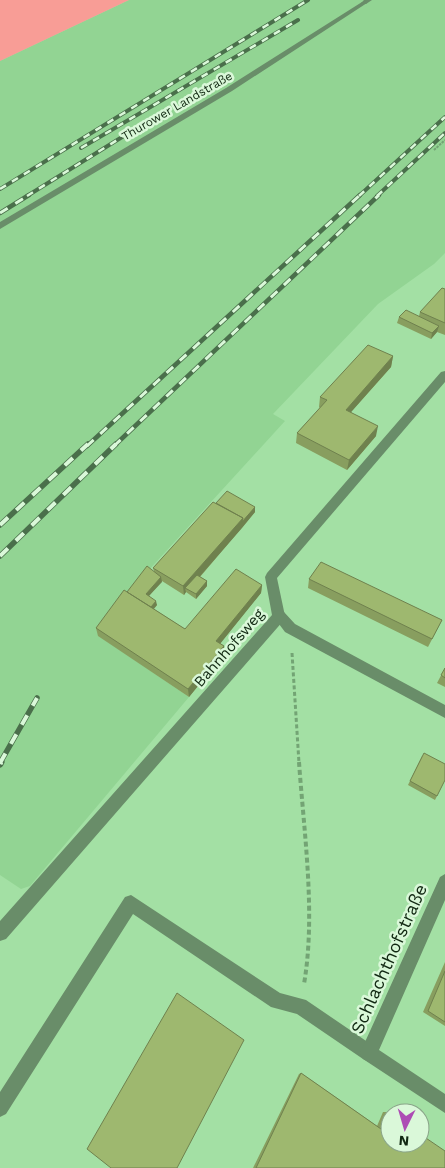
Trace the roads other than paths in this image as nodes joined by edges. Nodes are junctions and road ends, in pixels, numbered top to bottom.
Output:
1 (367, 2) edge
2 (0, 226) edge
3 (445, 375) edge
4 (279, 616) junction
5 (445, 712) edge
6 (445, 882) edge
7 (0, 933) edge
8 (369, 1053) junction
9 (445, 1104) edge
10 (0, 1108) edge

1 - 2 street, Thurower Landstraße
3 - 4 street, Bahnhofsweg
4 - 5 street
4 - 7 street, Bahnhofsweg
6 - 8 street, Schlachthofstraße
8 - 9 street
8 - 10 street

